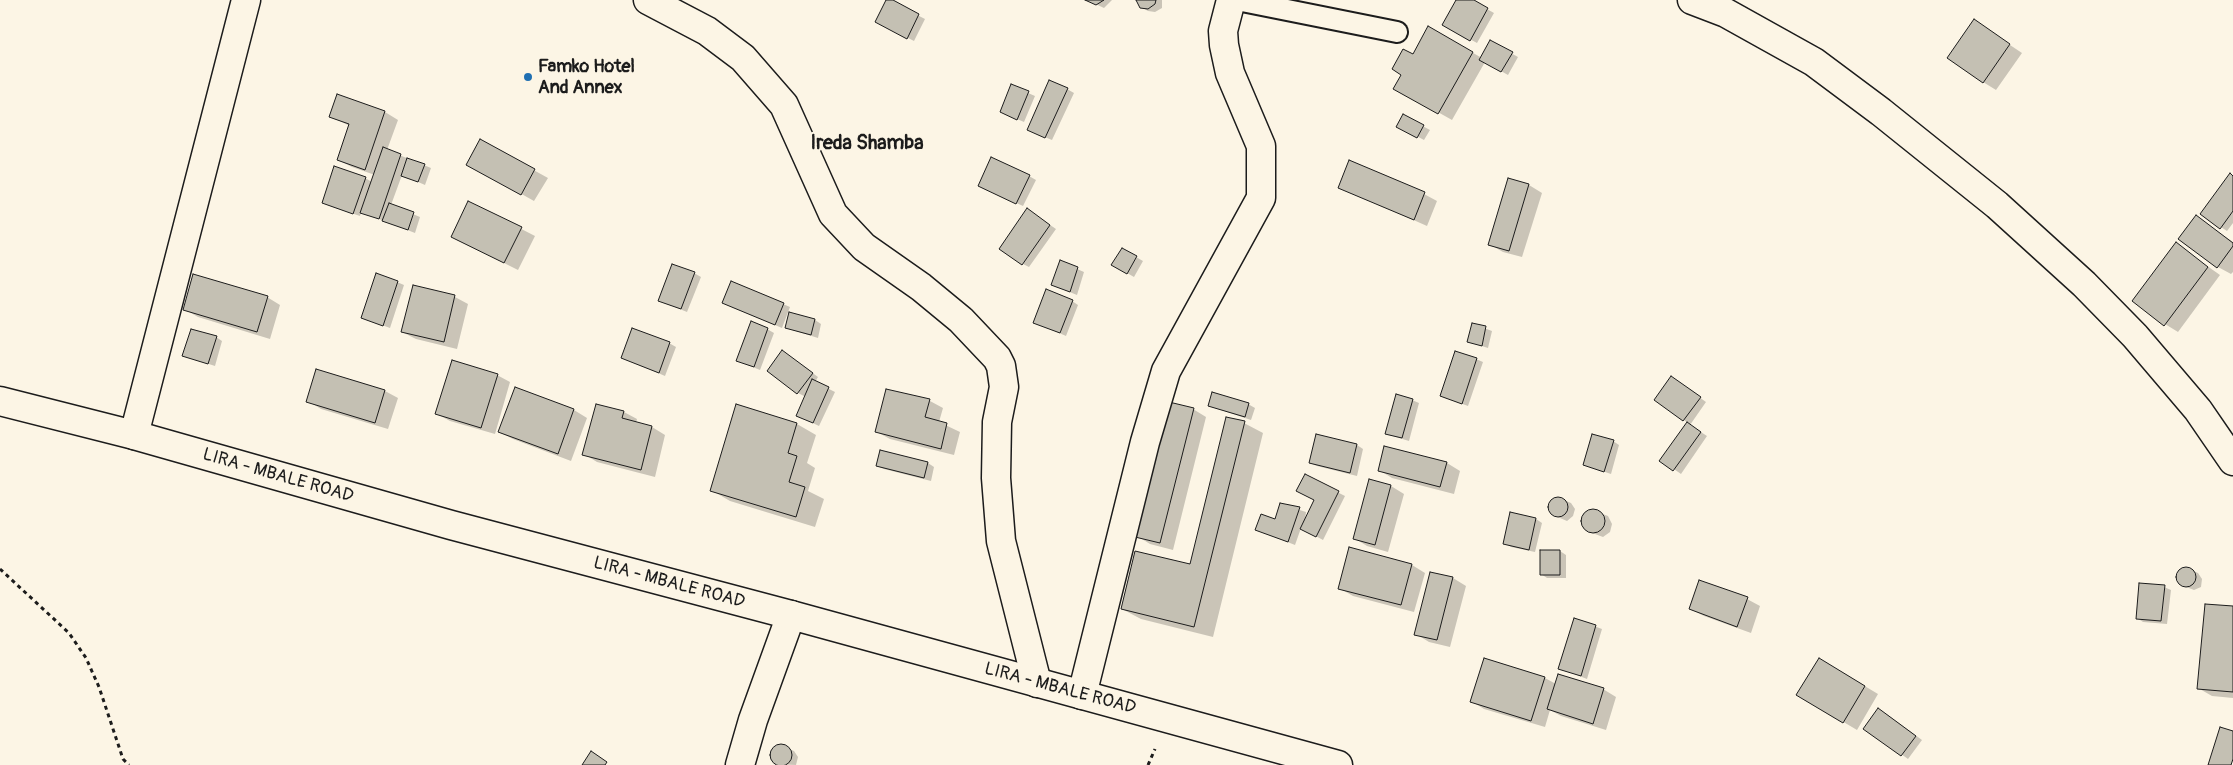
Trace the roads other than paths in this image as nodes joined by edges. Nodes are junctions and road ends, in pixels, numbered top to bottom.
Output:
1 (246, 0) edge
2 (648, 0) edge
3 (1231, 0) edge
4 (1237, 0) edge
5 (1692, 0) edge
6 (1397, 32) dead end
7 (0, 402) edge
8 (134, 435) junction
9 (2233, 461) edge
10 (791, 615) junction
11 (1038, 683) junction
12 (1082, 695) junction
13 (740, 765) edge
14 (1338, 765) edge

1 - 8 street
2 - 11 street
3 - 12 street
4 - 6 lane
5 - 9 street
7 - 8 street, LIRA - MBALE ROAD
8 - 10 street, LIRA - MBALE ROAD
10 - 11 street, LIRA - MBALE ROAD
10 - 13 street
11 - 12 street, LIRA - MBALE ROAD
12 - 14 street, LIRA - MBALE ROAD

